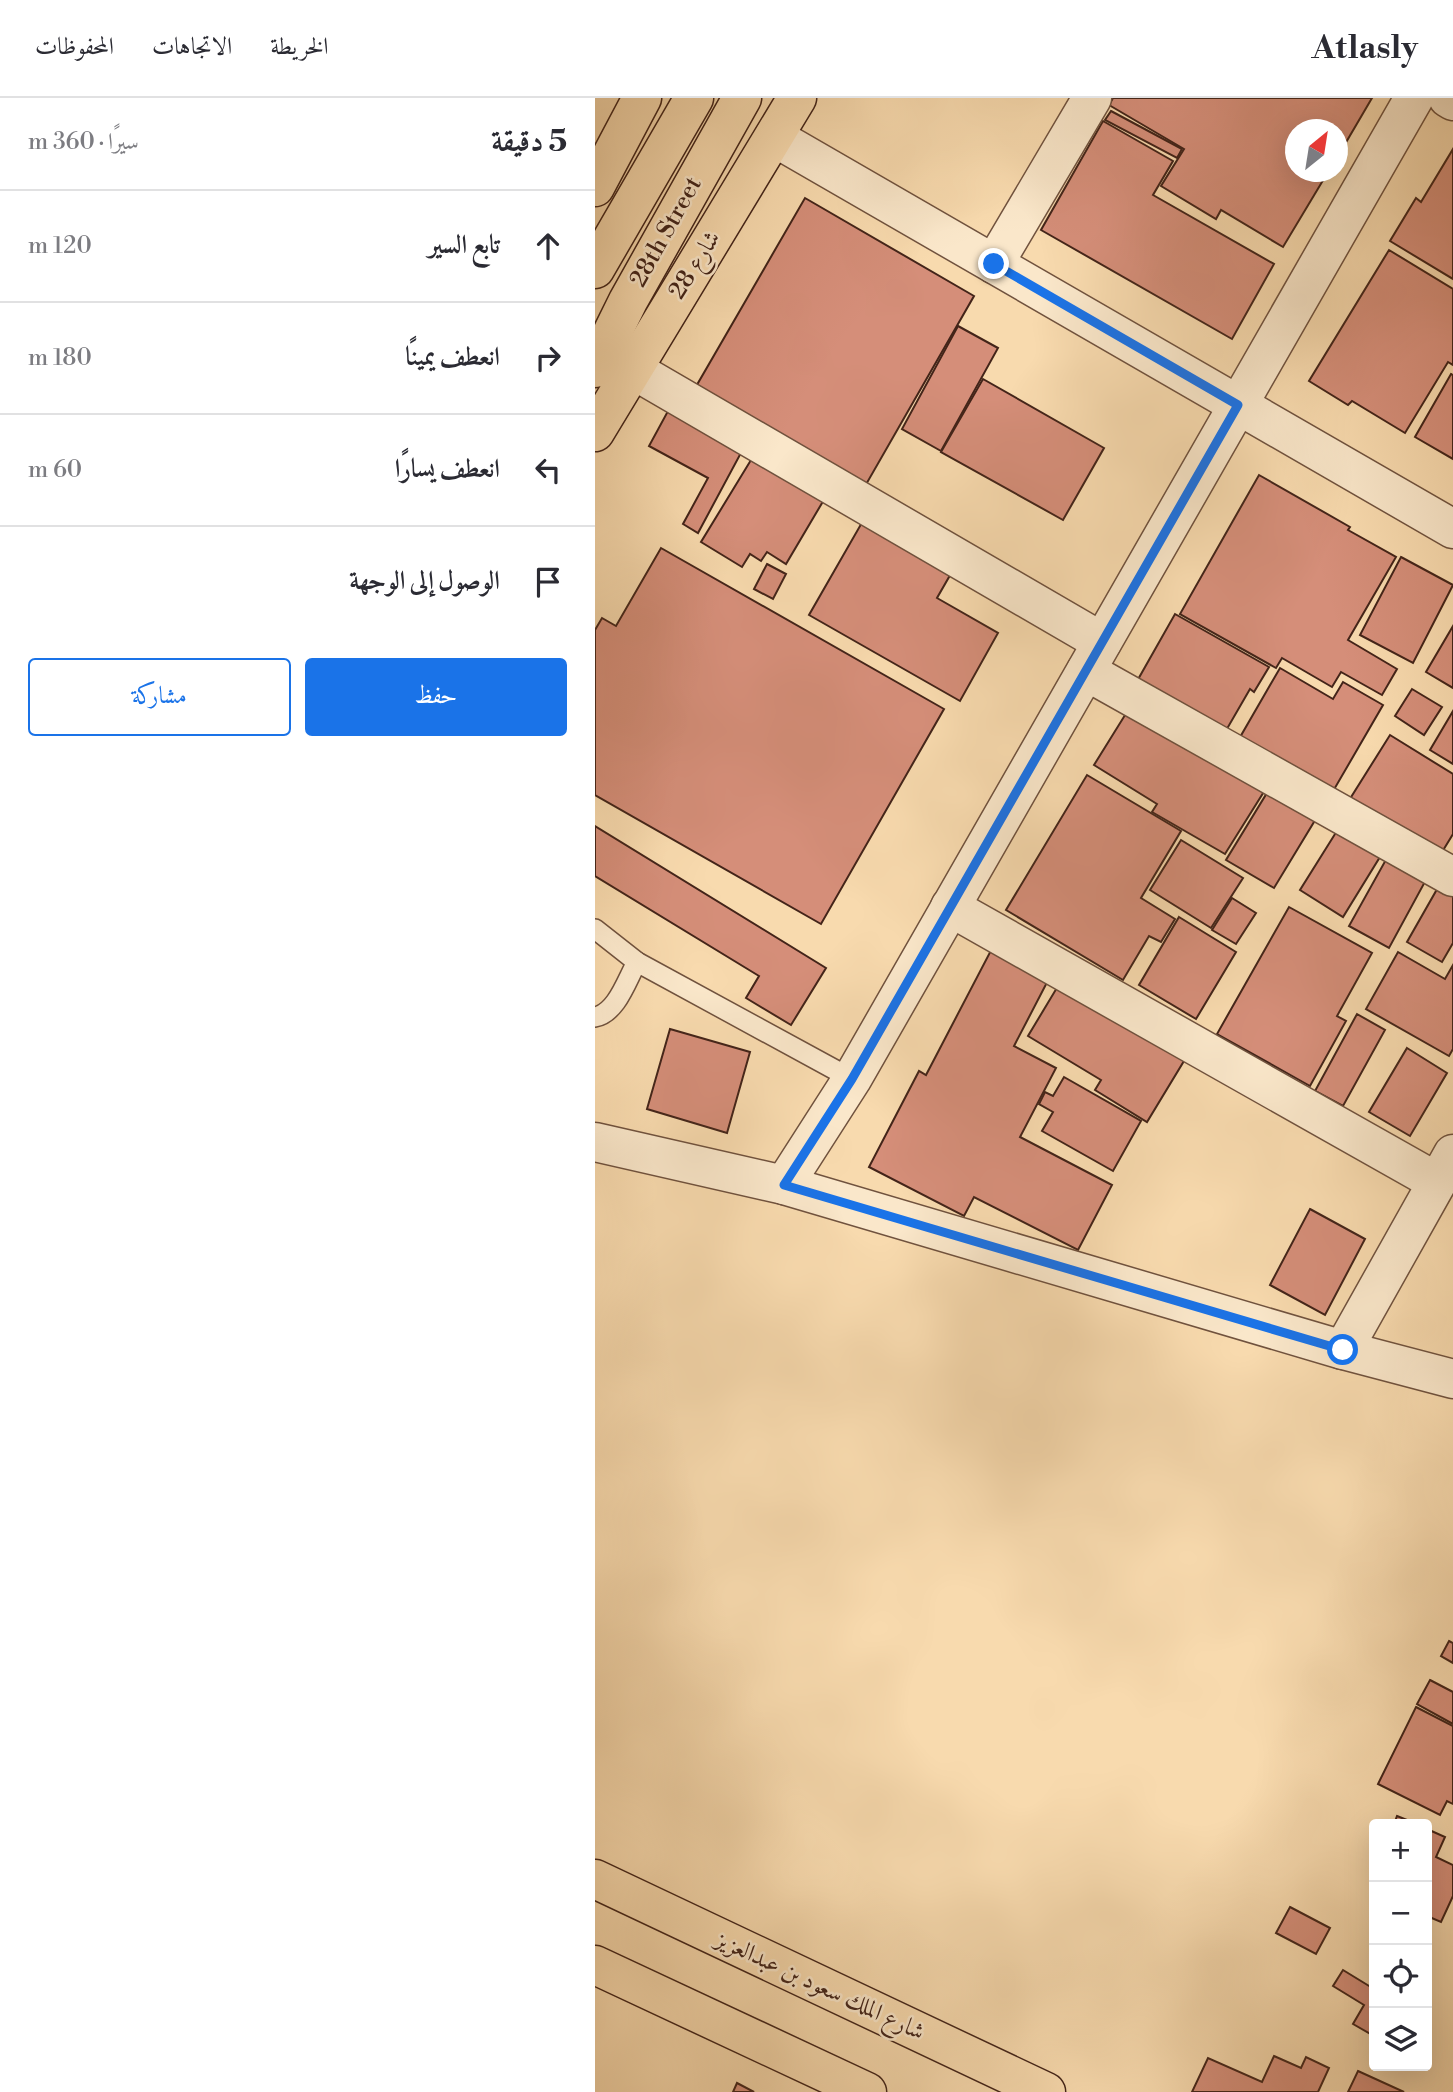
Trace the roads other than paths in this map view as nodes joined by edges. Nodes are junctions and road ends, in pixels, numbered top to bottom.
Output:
1 (642, 98) edge
2 (694, 98) edge
3 (742, 98) edge
4 (797, 98) edge
5 (1092, 98) edge
6 (1414, 98) edge
7 (1448, 98) edge
8 (1453, 101) edge
9 (774, 137) junction
10 (595, 187) edge
11 (994, 264) junction
12 (595, 269) edge
13 (614, 368) edge
14 (1238, 405) junction
15 (595, 432) edge
16 (1453, 529) edge
17 (1094, 656) junction
18 (1453, 877) edge
19 (950, 907) junction
20 (595, 929) edge
21 (637, 962) junction
22 (595, 1017) edge
23 (852, 1079) junction
24 (595, 1142) edge
25 (1445, 1168) edge
26 (784, 1185) junction
27 (1343, 1350) junction
28 (1453, 1380) edge
29 (595, 1879) edge
30 (595, 1965) edge
31 (867, 2092) edge
32 (1046, 2092) edge

1 - 10 main road
2 - 12 main road, 28th Street
3 - 13 main road, 28th Street
4 - 9 main road, شارع 28
5 - 11 street
6 - 14 street
7 - 8 street
9 - 11 street
9 - 13 main road, شارع 28
11 - 14 street
13 - 15 main road, شارع 28
13 - 17 street
14 - 16 street
14 - 17 street
17 - 18 street
17 - 19 street
19 - 23 street
19 - 25 street
20 - 21 lane
21 - 22 lane
21 - 23 lane
23 - 26 street
24 - 26 street
25 - 27 street
26 - 27 street
27 - 28 street
29 - 32 main road, شارع الملك سعود بن عبدالعزيز
30 - 31 main road

